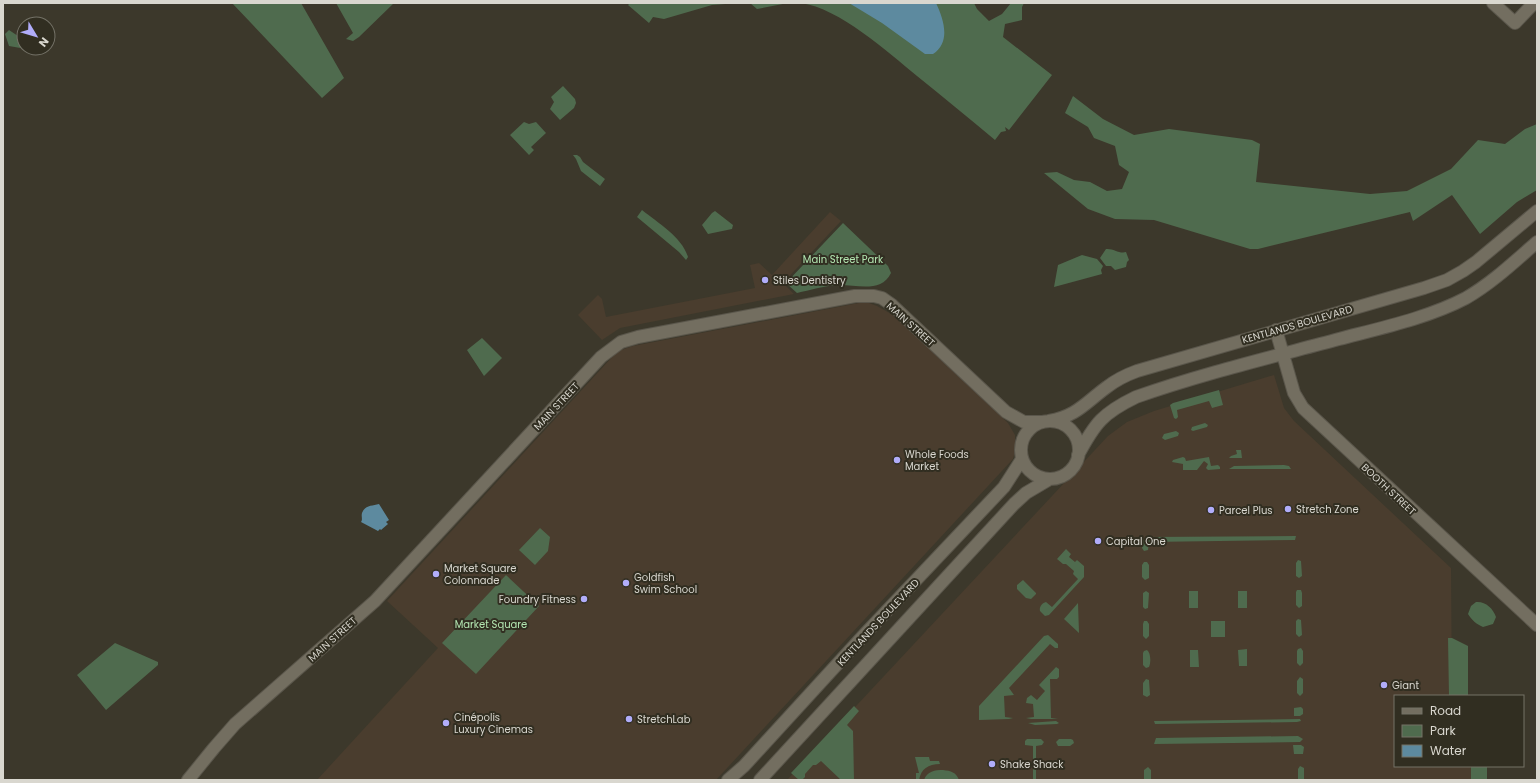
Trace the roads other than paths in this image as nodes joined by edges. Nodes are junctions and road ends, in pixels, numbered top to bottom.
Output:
1 (1493, 3) edge
2 (1534, 3) edge
3 (1537, 211) edge
4 (1537, 242) edge
5 (1276, 330) junction
6 (1282, 354) junction
7 (1006, 412) junction
8 (1046, 422) junction
9 (1021, 454) junction
10 (1078, 455) junction
11 (1048, 480) junction
12 (1537, 625) edge
13 (188, 780) edge
14 (728, 780) edge
15 (760, 780) edge

1 - 2 street
3 - 5 street, KENTLANDS BOULEVARD
4 - 6 street
5 - 6 street, BOOTH STREET
5 - 8 street, KENTLANDS BOULEVARD
6 - 10 street
6 - 12 street, BOOTH STREET
7 - 8 street, MAIN STREET
7 - 9 street, MAIN STREET
7 - 13 street, MAIN STREET
8 - 9 street
8 - 10 street
9 - 11 street
9 - 14 street, KENTLANDS BOULEVARD
10 - 11 street
11 - 15 street, KENTLANDS BOULEVARD

